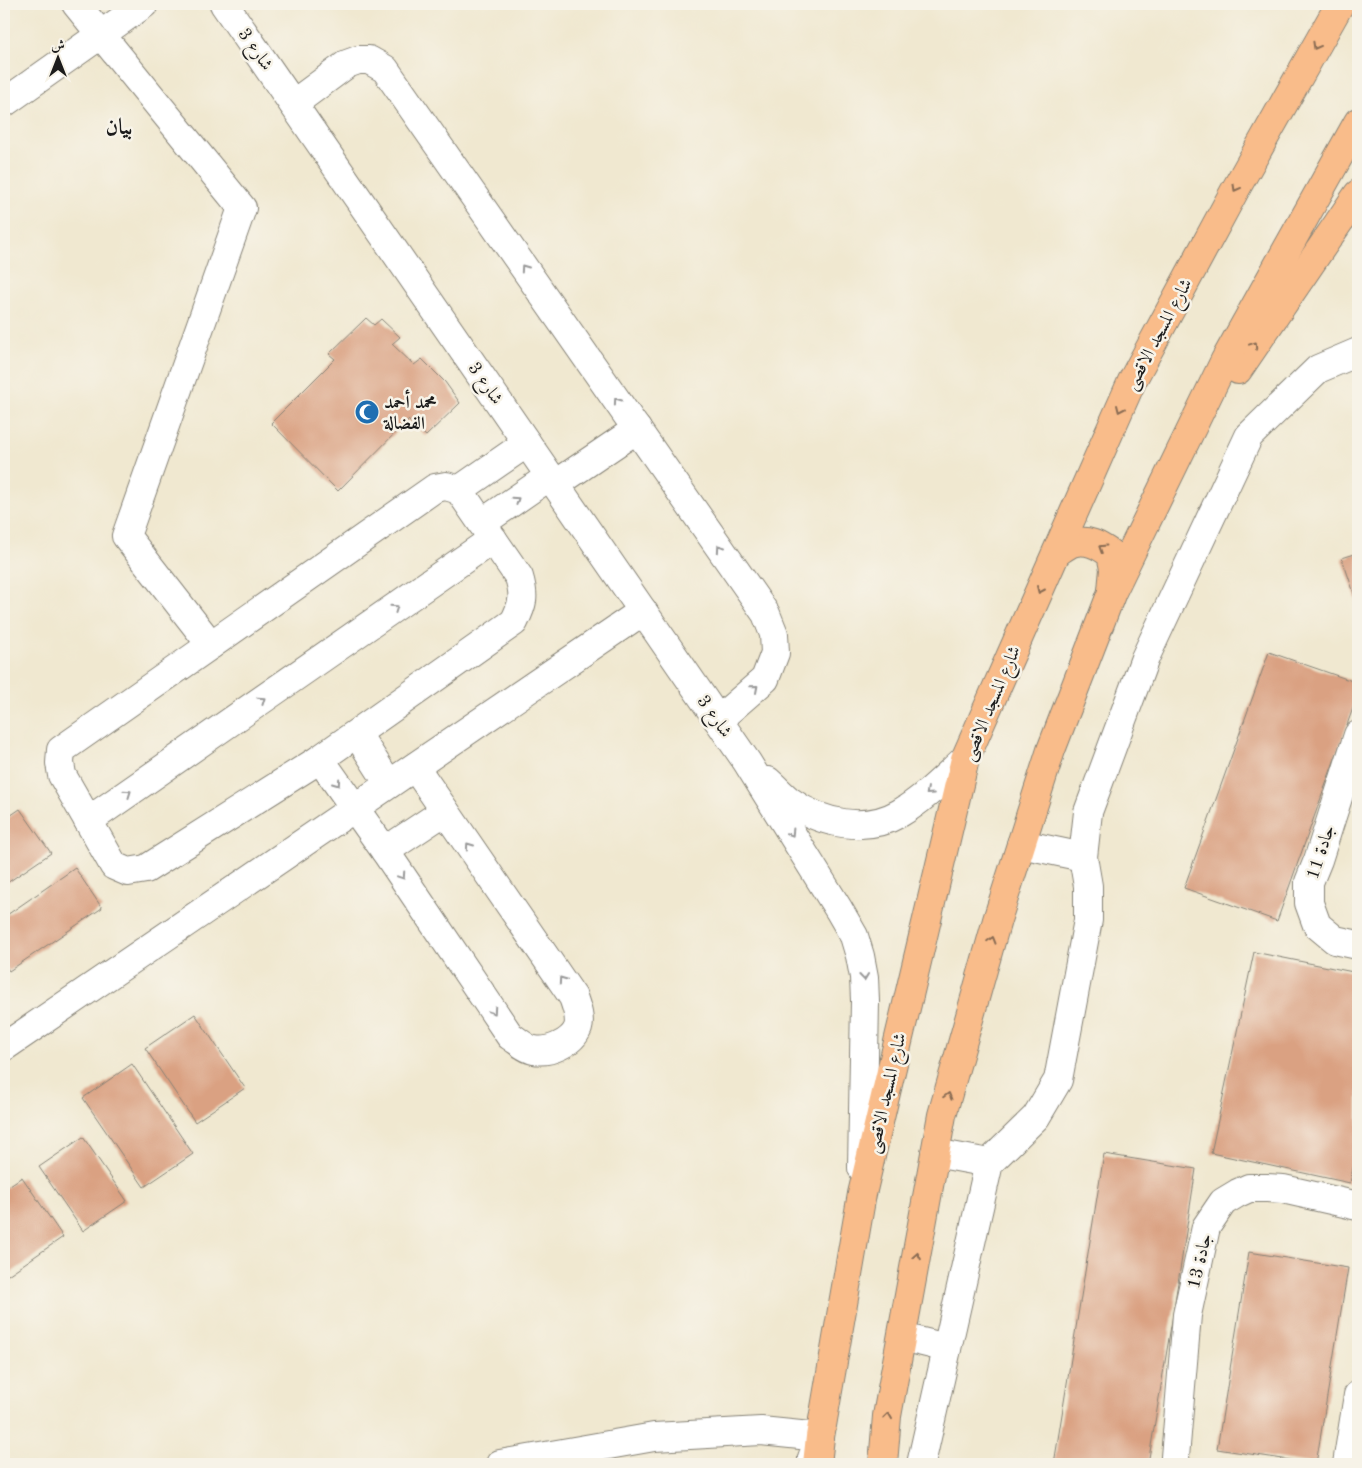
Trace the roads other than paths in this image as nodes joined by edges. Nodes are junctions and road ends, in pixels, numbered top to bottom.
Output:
1 (76, 4) edge
2 (144, 4) edge
3 (224, 4) edge
4 (1340, 4) edge
5 (100, 33) junction
6 (4, 103) edge
7 (293, 104) junction
8 (1358, 122) edge
9 (1358, 194) edge
10 (1358, 352) edge
11 (637, 429) junction
12 (527, 443) junction
13 (1178, 458) junction
14 (553, 480) junction
15 (458, 490) junction
16 (487, 531) junction
17 (1057, 552) junction
18 (1112, 592) junction
19 (643, 611) junction
20 (210, 645) junction
21 (718, 720) junction
22 (357, 734) junction
23 (1358, 735) edge
24 (320, 759) junction
25 (965, 759) junction
26 (747, 762) junction
27 (415, 766) junction
28 (389, 784) junction
29 (354, 808) junction
30 (445, 811) junction
31 (88, 821) junction
32 (1021, 844) junction
33 (385, 851) junction
34 (1083, 857) junction
35 (1358, 945) edge
36 (4, 1047) edge
37 (936, 1153) junction
38 (989, 1163) junction
39 (862, 1194) junction
40 (1358, 1206) edge
41 (902, 1337) junction
42 (947, 1348) junction
43 (1358, 1395) edge
44 (820, 1437) junction
45 (500, 1464) edge
46 (810, 1464) edge
47 (817, 1464) edge
48 (882, 1464) edge
49 (921, 1464) edge
50 (1176, 1464) edge
51 (1347, 1464) edge

1 - 5 street
2 - 5 street
3 - 7 street, شارع 3
4 -> 17 main road, شارع المسجد الاقصى
5 - 6 street
5 - 20 street
11 -> 7 street
7 - 12 street, شارع 3
8 - 13 main road
13 -> 9 main road
10 - 34 street
11 - 14 street
21 -> 11 street
12 - 14 street, شارع 3
12 - 15 street
13 - 18 main road
16 -> 14 street
14 - 19 street, شارع 3
15 - 16 street
15 - 20 street
16 - 22 street
31 -> 16 street
18 -> 17 main road
17 -> 25 main road, شارع المسجد الاقصى
18 - 32 main road
19 - 21 street, شارع 3
19 - 27 street
20 - 31 street
21 - 26 street, شارع 3
22 - 24 street
22 - 28 street
23 - 35 street, جادة 11
24 -> 29 street
24 - 31 street
25 -> 26 street, شارع 3
25 - 39 main road, شارع المسجد الاقصى
26 -> 39 street, شارع 3
27 - 28 street
27 - 30 street
28 - 29 street
29 - 33 street
29 - 36 street
30 - 33 street
33 -> 30 street
32 - 34 street
37 -> 32 main road
34 - 38 street
37 - 38 street
41 -> 37 main road
38 - 42 street
39 - 44 main road, شارع المسجد الاقصى
40 - 50 street, جادة 13
41 - 42 street
48 -> 41 main road
42 - 49 street
43 - 51 street
44 - 45 street
44 - 46 street
44 - 47 main road, شارع المسجد الاقصى

